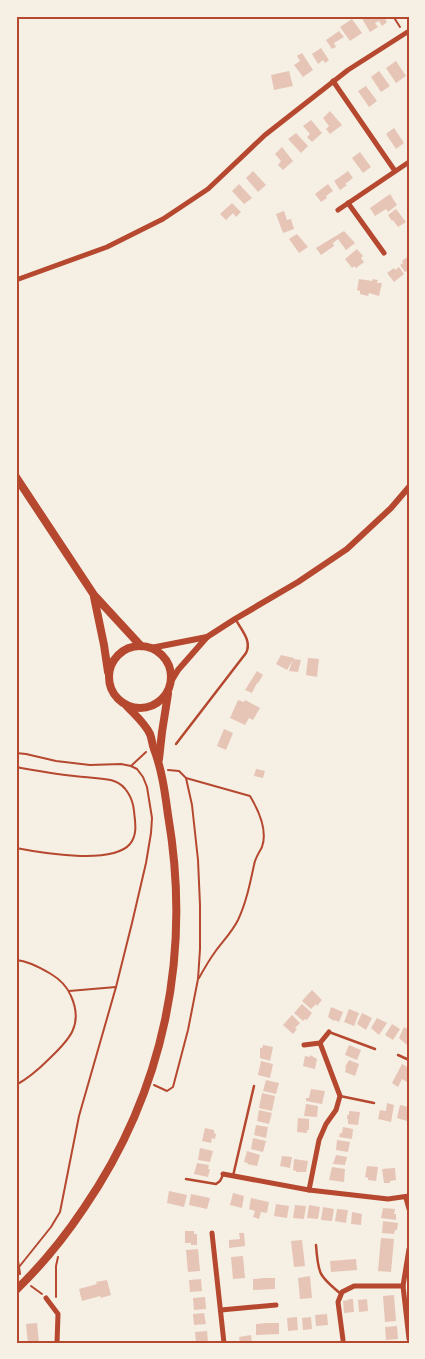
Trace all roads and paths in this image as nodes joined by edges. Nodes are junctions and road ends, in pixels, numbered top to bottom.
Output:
1 (393, 16) edge
2 (407, 33) edge
3 (333, 81) junction
4 (409, 162) edge
5 (395, 171) junction
6 (348, 203) junction
7 (338, 210) dead end
8 (384, 253) dead end
9 (16, 280) edge
10 (16, 477) edge
11 (409, 487) edge
12 (94, 595) junction
13 (235, 619) junction
14 (207, 637) junction
15 (141, 646) junction
16 (152, 648) junction
17 (109, 680) junction
18 (172, 680) junction
19 (168, 691) junction
20 (126, 706) junction
21 (176, 744) dead end
22 (154, 748) junction
23 (16, 753) edge
24 (159, 761) junction
25 (131, 766) junction
26 (16, 767) edge
27 (161, 770) junction
28 (186, 778) junction
29 (16, 848) edge
30 (16, 960) edge
31 (198, 979) junction
32 (116, 987) junction
33 (69, 991) junction
34 (330, 1032) joint
35 (320, 1043) junction
36 (304, 1045) dead end
37 (375, 1049) dead end
38 (398, 1055) dead end
39 (409, 1060) edge
40 (148, 1082) junction
41 (16, 1085) edge
42 (254, 1086) dead end
43 (340, 1096) junction
44 (374, 1103) dead end
45 (224, 1174) joint
46 (233, 1176) junction
47 (186, 1180) dead end
48 (310, 1190) junction
49 (407, 1197) edge
50 (409, 1209) edge
51 (212, 1234) dead end
52 (316, 1245) dead end
53 (16, 1249) edge
54 (409, 1249) edge
55 (58, 1257) dead end
56 (25, 1281) junction
57 (403, 1286) junction
58 (16, 1290) edge
59 (341, 1294) junction
60 (46, 1298) joint
61 (276, 1305) dead end
62 (56, 1310) junction
63 (221, 1310) junction
64 (409, 1339) edge
65 (342, 1342) edge
66 (57, 1343) edge
67 (224, 1343) edge

1 - 2 path
2 - 3 street
3 - 5 street
3 - 9 street
4 - 5 street
5 - 6 street
6 - 7 street
6 - 8 street
10 - 12 highway
11 - 13 street
12 - 15 highway
12 - 17 highway
13 - 14 street
13 - 21 lane
14 - 16 street
14 - 18 street
15 - 16 highway
15 - 17 highway
16 - 18 highway
17 - 20 highway
18 - 19 highway
19 - 20 highway
19 - 24 highway
20 - 22 highway
22 - 24 highway
22 - 25 path
23 - 25 path
24 - 27 highway
25 - 32 path
26 - 29 path
27 - 28 path
27 - 40 highway
28 - 31 path
28 - 31 path
30 - 33 path
31 - 40 path
32 - 33 path
32 - 53 path
33 - 41 path
34 - 35 street
34 - 37 lane
35 - 36 street
35 - 43 street
38 - 39 lane
40 - 56 highway
42 - 46 lane
43 - 44 lane
43 - 48 street
45 - 46 street
45 - 47 lane
46 - 48 street
48 - 49 street
49 - 50 street
51 - 63 street
52 - 59 lane
54 - 57 street
55 - 62 path
56 - 58 highway
56 - 60 path
57 - 59 street
57 - 64 street
59 - 65 street
60 - 62 street
61 - 63 street
62 - 66 street
63 - 67 street

